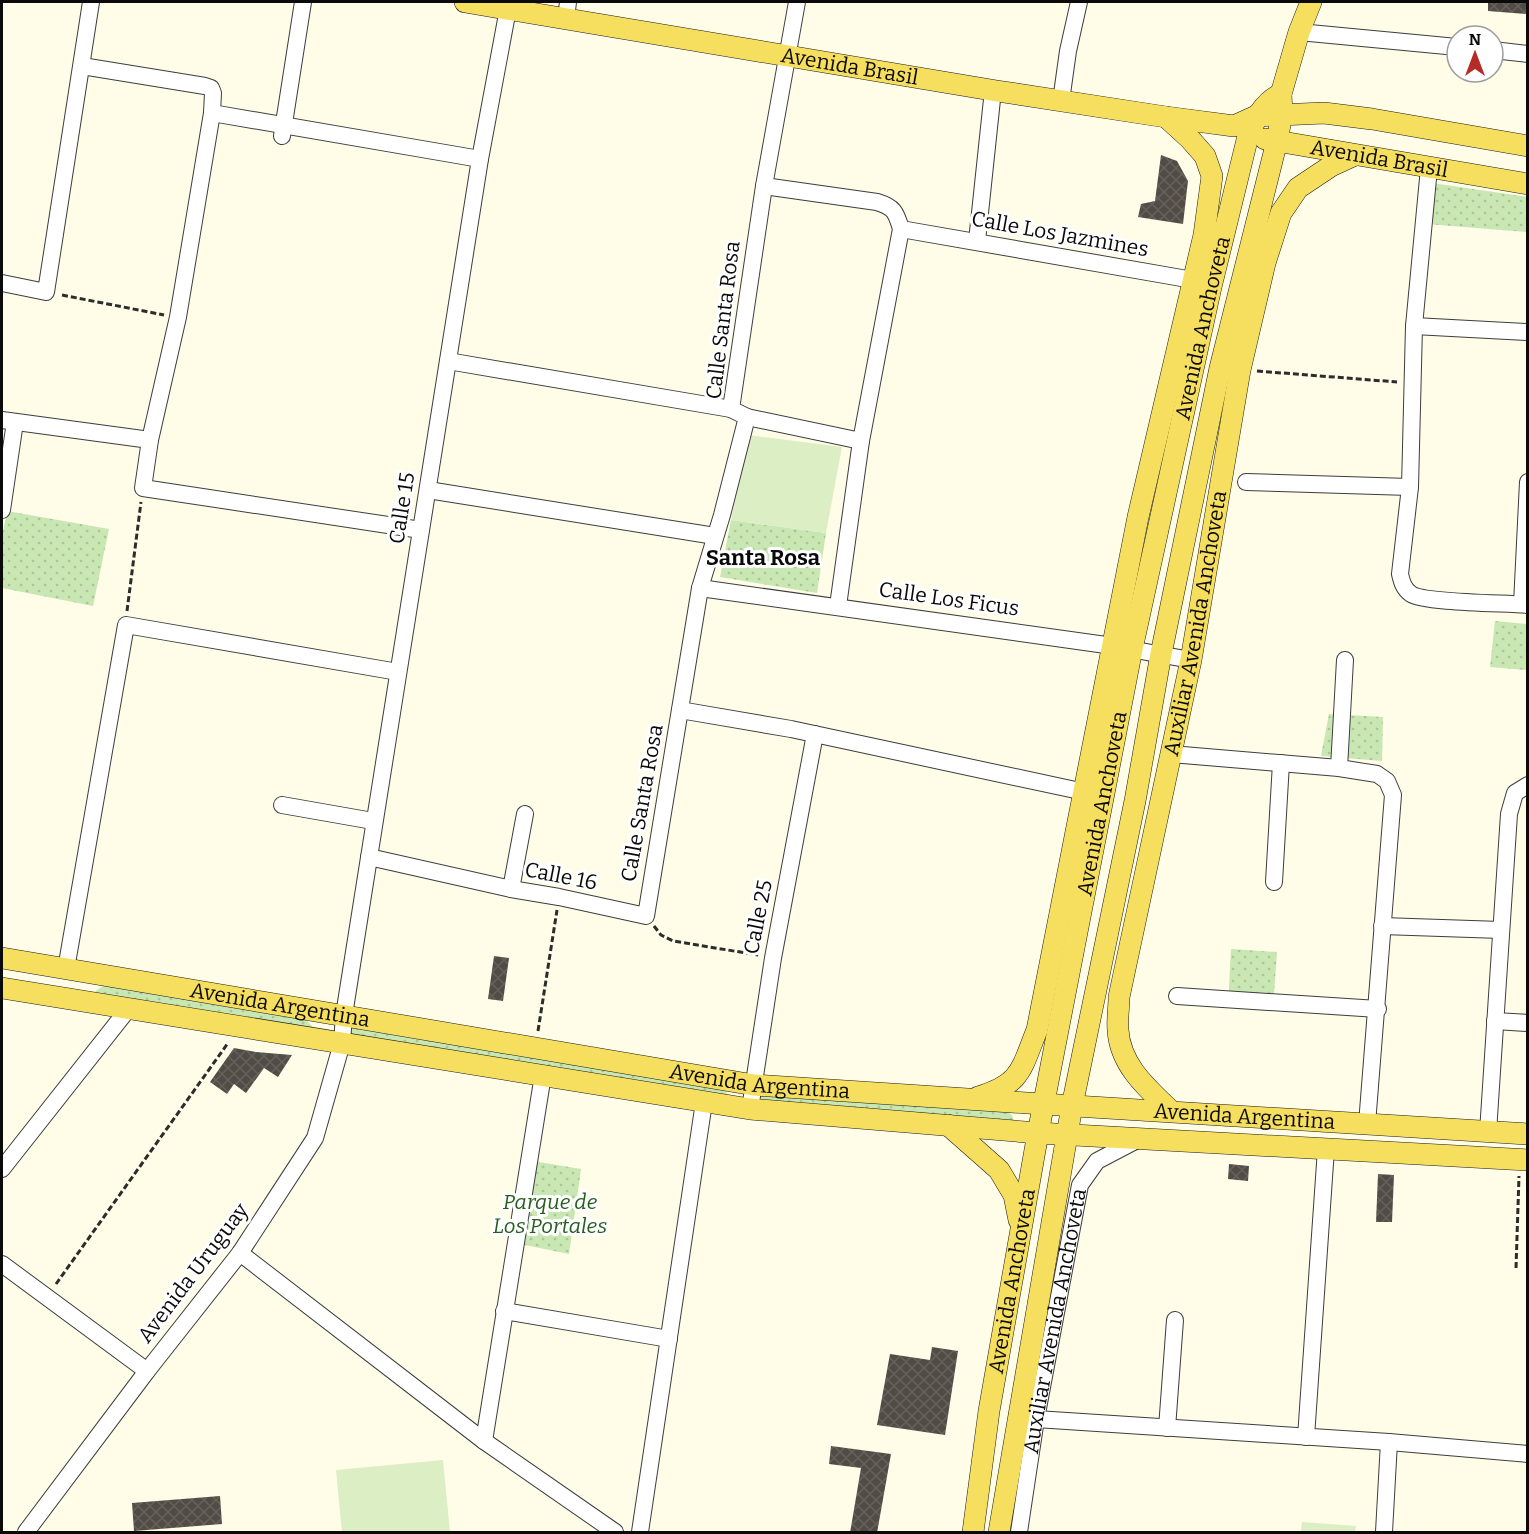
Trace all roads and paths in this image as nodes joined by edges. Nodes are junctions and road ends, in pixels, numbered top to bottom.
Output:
1 (91, 2) edge
2 (303, 2) edge
3 (465, 2) edge
4 (797, 2) edge
5 (1079, 2) edge
6 (1311, 2) edge
7 (508, 9) junction
8 (567, 10) edge
9 (1299, 32) junction
10 (1445, 46) edge
11 (1505, 51) edge
12 (1527, 54) edge
13 (787, 56) junction
14 (82, 66) junction
15 (993, 90) junction
16 (1061, 101) junction
17 (1281, 104) junction
18 (212, 113) junction
19 (1166, 117) junction
20 (283, 131) junction
21 (1241, 131) junction
22 (1277, 141) junction
23 (1527, 146) edge
24 (1355, 155) junction
25 (480, 159) junction
26 (1429, 168) junction
27 (1527, 184) edge
28 (764, 186) junction
29 (901, 229) junction
30 (977, 242) junction
31 (2, 283) edge
32 (1202, 284) junction
33 (46, 292) junction
34 (178, 317) junction
35 (1414, 326) junction
36 (1527, 332) edge
37 (448, 361) junction
38 (1240, 370) junction
39 (1414, 383) junction
40 (731, 409) junction
41 (747, 417) junction
42 (8, 421) edge
43 (150, 440) junction
44 (861, 441) junction
45 (1246, 482) dead end
46 (1527, 482) edge
47 (143, 488) junction
48 (1410, 488) junction
49 (428, 490) junction
50 (2, 510) edge
51 (421, 530) junction
52 (715, 536) junction
53 (700, 588) junction
54 (1525, 604) edge
55 (837, 606) junction
56 (126, 625) junction
57 (1122, 648) junction
58 (1161, 654) junction
59 (1191, 660) junction
60 (1344, 660) dead end
61 (398, 672) junction
62 (680, 710) junction
63 (815, 734) junction
64 (1171, 754) junction
65 (1281, 763) junction
66 (1338, 768) junction
67 (1527, 785) edge
68 (1093, 794) junction
69 (282, 805) dead end
70 (525, 814) dead end
71 (373, 821) junction
72 (369, 857) junction
73 (1274, 882) dead end
74 (511, 889) junction
75 (559, 897) junction
76 (646, 916) junction
77 (1382, 926) junction
78 (1501, 930) junction
79 (2, 958) edge
80 (772, 958) junction
81 (66, 969) junction
82 (2, 988) edge
83 (1177, 996) dead end
84 (129, 1008) junction
85 (1378, 1010) junction
86 (344, 1015) junction
87 (1495, 1021) junction
88 (1527, 1023) edge
89 (240, 1026) junction
90 (342, 1043) junction
91 (536, 1048) junction
92 (543, 1075) junction
93 (754, 1084) junction
94 (971, 1099) junction
95 (704, 1102) junction
96 (1043, 1104) junction
97 (1072, 1106) junction
98 (750, 1109) junction
99 (1171, 1111) junction
100 (1368, 1124) junction
101 (948, 1125) junction
102 (1488, 1132) junction
103 (1038, 1133) junction
104 (1527, 1134) edge
105 (1067, 1135) junction
106 (1139, 1139) junction
107 (1326, 1149) junction
108 (1523, 1160) edge
109 (2, 1169) edge
110 (1021, 1227) junction
111 (240, 1253) junction
112 (2, 1264) edge
113 (1516, 1268) dead end
114 (46, 1298) junction
115 (504, 1311) junction
116 (1175, 1320) dead end
117 (669, 1339) junction
118 (147, 1371) junction
119 (1036, 1419) junction
120 (1167, 1428) junction
121 (1306, 1437) junction
122 (484, 1441) junction
123 (1389, 1442) junction
124 (1527, 1454) edge
125 (26, 1533) edge
126 (615, 1533) edge
127 (640, 1533) edge
128 (973, 1533) edge
129 (999, 1533) edge
130 (1019, 1533) edge
131 (1384, 1533) edge

1 - 14 street
2 - 20 street
3 - 7 main road, Avenida Brasil
4 - 13 street, Calle Santa Rosa
5 - 16 street
6 - 9 main road, Avenida Anchoveta
7 - 8 main road, Avenida Brasil
7 - 25 street, Calle 15
8 - 13 main road, Avenida Brasil
9 - 10 street
9 - 17 main road, Avenida Anchoveta
11 - 12 street
13 - 15 main road, Avenida Brasil
13 - 28 street, Calle Santa Rosa
14 - 18 street
14 - 33 street
15 - 16 main road, Avenida Brasil
15 - 30 street
16 - 19 main road, Avenida Brasil
17 - 21 main road, Avenida Anchoveta
17 - 22 main road, Avenida Anchoveta
17 - 23 main road, Avenida Brasil
18 - 20 street
18 - 34 street
19 - 21 main road, Avenida Brasil
19 - 32 main road
20 - 25 street
21 - 22 main road, Avenida Brasil
21 - 32 main road, Avenida Anchoveta
22 - 24 main road, Avenida Brasil
22 - 58 main road, Avenida Anchoveta
24 - 26 main road, Avenida Brasil
24 - 38 main road, Auxiliar Avenida Anchoveta
25 - 37 street, Calle 15
26 - 27 main road, Avenida Brasil
26 - 35 street
28 - 29 street
28 - 40 street, Calle Santa Rosa
29 - 30 street, Calle Los Jazmines
29 - 44 street
30 - 32 street, Calle Los Jazmines
31 - 33 street
32 - 57 main road
33 - 34 path
34 - 43 street
35 - 36 street
35 - 39 street
37 - 40 street
37 - 49 street, Calle 15
38 - 39 path
38 - 59 main road, Auxiliar Avenida Anchoveta
39 - 48 street
40 - 41 street, Calle Santa Rosa
41 - 44 street
41 - 52 street, Calle Santa Rosa
42 - 43 street
42 - 50 street
43 - 47 street
44 - 55 street
45 - 48 street
46 - 54 street
47 - 51 street
47 - 56 path
48 - 54 street
49 - 51 street, Calle 15
49 - 52 street
51 - 61 street, Calle 15
52 - 53 street, Calle Santa Rosa
53 - 55 street, Calle Los Ficus
53 - 62 street, Calle Santa Rosa
55 - 57 street, Calle Los Ficus
56 - 61 street
56 - 81 street
57 - 58 street, Calle Los Ficus
57 - 68 main road
58 - 59 street, Calle Los Ficus
58 - 97 main road, Avenida Anchoveta
59 - 64 main road, Auxiliar Avenida Anchoveta
60 - 66 street
61 - 71 street, Calle 15
62 - 63 street
62 - 76 street, Calle Santa Rosa
63 - 68 street
63 - 80 street, Calle 25
64 - 65 street
64 - 99 main road, Auxiliar Avenida Anchoveta
65 - 66 street
65 - 73 street
66 - 77 street
67 - 78 street
68 - 94 main road
68 - 96 main road, Avenida Anchoveta
69 - 71 street
70 - 74 street
71 - 72 street, Calle 15
72 - 74 street, Calle 16
72 - 86 street, Calle 15
74 - 75 street, Calle 16
75 - 76 street, Calle 16
75 - 91 path
76 - 80 path
77 - 78 street
77 - 85 street
78 - 87 street
79 - 81 main road, Avenida Argentina
80 - 93 street, Calle 25
81 - 86 main road, Avenida Argentina
82 - 84 main road, Avenida Argentina
83 - 85 street
84 - 89 main road, Avenida Argentina
84 - 109 street
85 - 100 street
86 - 90 street, Avenida Uruguay
86 - 91 main road, Avenida Argentina
87 - 88 street
87 - 102 street
89 - 90 main road, Avenida Argentina
89 - 114 path
90 - 92 main road, Avenida Argentina
90 - 111 street, Avenida Uruguay
91 - 93 main road, Avenida Argentina
92 - 95 main road, Avenida Argentina
92 - 115 street
93 - 94 main road, Avenida Argentina
93 - 98 street, Calle 25
94 - 96 main road, Avenida Argentina
95 - 98 main road, Avenida Argentina
95 - 117 street
96 - 97 main road, Avenida Argentina
96 - 103 main road, Avenida Anchoveta
97 - 99 main road, Avenida Argentina
97 - 105 main road, Avenida Anchoveta
98 - 101 main road, Avenida Argentina
99 - 100 main road, Avenida Argentina
100 - 102 main road, Avenida Argentina
101 - 103 main road, Avenida Argentina
101 - 110 main road
102 - 104 main road, Avenida Argentina
103 - 105 main road, Avenida Argentina
103 - 110 main road, Avenida Anchoveta
105 - 106 main road, Avenida Argentina
105 - 129 main road, Avenida Anchoveta
106 - 107 main road, Avenida Argentina
106 - 119 street, Auxiliar Avenida Anchoveta
107 - 108 main road, Avenida Argentina
107 - 121 street
108 - 113 path
110 - 128 main road, Avenida Anchoveta
111 - 118 street, Avenida Uruguay
111 - 122 street
112 - 114 street
114 - 118 street
115 - 117 street
115 - 122 street
116 - 120 street
117 - 127 street
118 - 125 street, Avenida Uruguay
119 - 120 street
119 - 130 street, Auxiliar Avenida Anchoveta
120 - 121 street
121 - 123 street
122 - 126 street
123 - 124 street
123 - 131 street

